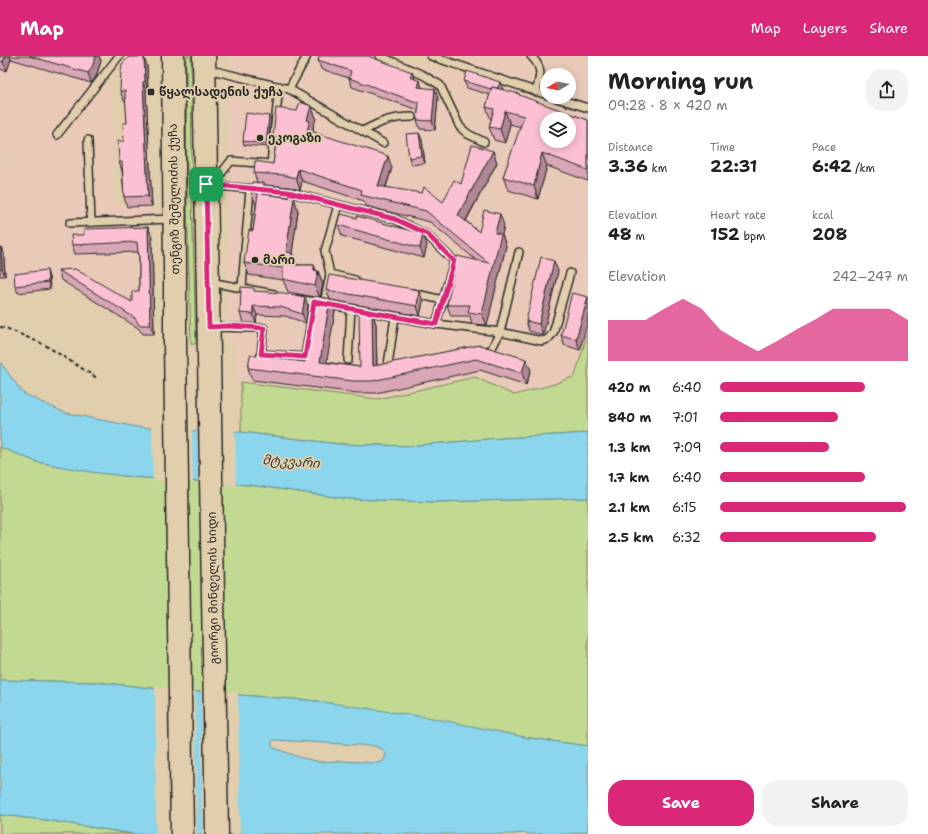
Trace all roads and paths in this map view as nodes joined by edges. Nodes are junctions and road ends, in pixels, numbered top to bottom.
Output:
1 (119, 56) edge
2 (173, 56) edge
3 (307, 56) edge
4 (380, 56) edge
5 (431, 56) edge
6 (531, 56) edge
7 (205, 62) edge
8 (279, 86) junction
9 (290, 89) junction
10 (536, 92) junction
11 (540, 93) edge
12 (575, 104) edge
13 (588, 108) edge
14 (412, 117) dead end
15 (363, 132) junction
16 (57, 135) dead end
17 (88, 140) dead end
18 (484, 142) dead end
19 (383, 143) dead end
20 (209, 185) junction
21 (250, 189) junction
22 (338, 205) junction
23 (175, 219) junction
24 (91, 222) junction
25 (70, 223) dead end
26 (519, 252) dead end
27 (570, 273) dead end
28 (330, 274) junction
29 (208, 281) junction
30 (360, 281) edge
31 (242, 287) junction
32 (405, 292) edge
33 (278, 295) edge
34 (293, 298) edge
35 (443, 300) junction
36 (314, 302) junction
37 (324, 304) junction
38 (351, 309) junction
39 (395, 317) junction
40 (436, 324) junction
41 (0, 327) edge
42 (500, 332) junction
43 (209, 334) junction
44 (476, 353) edge
45 (348, 360) dead end
46 (395, 369) edge
47 (97, 378) dead end
48 (182, 834) edge
49 (217, 834) edge

1 - 16 lane
2 - 23 main road, თენგიზ შეშელიძის ქუჩა
3 - 9 lane
4 - 18 lane
5 - 10 lane
6 - 10 lane
7 - 8 lane
7 - 20 main road
8 - 9 lane
8 - 20 lane
9 - 15 lane
10 - 11 lane
12 - 13 lane
14 - 15 lane
15 - 19 lane
17 - 24 lane
20 - 21 lane
20 - 29 main road
21 - 22 lane
21 - 31 lane
22 - 28 lane
22 - 35 lane
23 - 24 lane
23 - 48 main road, თენგიზ შეშელიძის ქუჩა
24 - 25 lane
26 - 42 lane
27 - 42 lane
28 - 30 lane
28 - 37 lane
29 - 31 lane
29 - 43 main road
31 - 33 lane
32 - 35 lane
34 - 36 lane
35 - 40 lane
36 - 37 lane
36 - 43 lane
37 - 38 lane
38 - 39 lane
38 - 45 lane
39 - 40 lane
39 - 46 lane
40 - 42 lane
41 - 47 path
42 - 44 lane
43 - 49 main road, გიორგი მინდელის ხიდი

